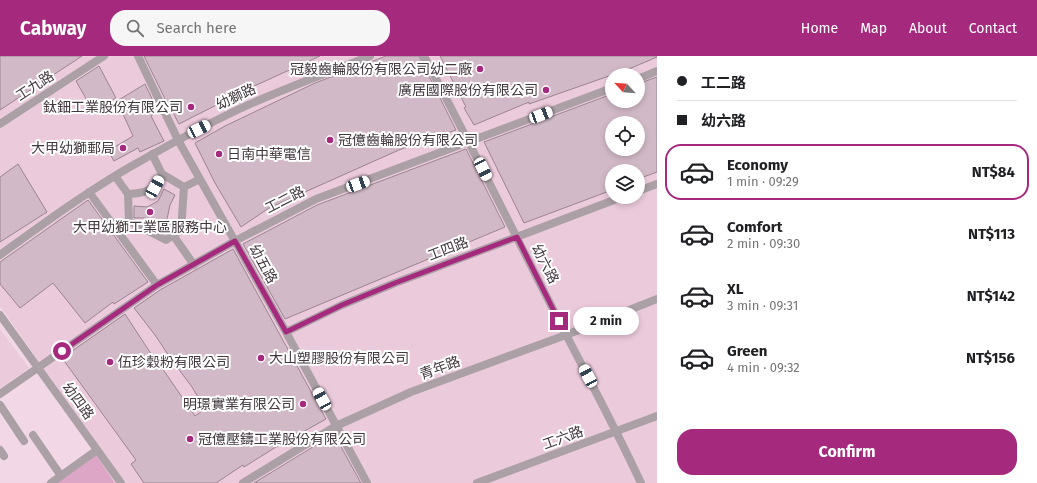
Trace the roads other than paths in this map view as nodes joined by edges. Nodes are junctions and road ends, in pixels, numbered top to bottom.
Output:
1 (104, 56) edge
2 (138, 56) edge
3 (370, 56) edge
4 (424, 56) edge
5 (657, 71) edge
6 (645, 75) edge
7 (605, 91) edge
8 (0, 124) edge
9 (178, 140) junction
10 (470, 142) junction
11 (152, 154) junction
12 (162, 174) junction
13 (115, 176) junction
14 (200, 179) junction
15 (657, 184) edge
16 (184, 187) junction
17 (645, 188) edge
18 (89, 192) junction
19 (128, 194) junction
20 (605, 203) edge
21 (129, 221) junction
22 (116, 229) junction
23 (173, 235) junction
24 (517, 237) junction
25 (235, 241) junction
26 (0, 255) edge
27 (194, 265) junction
28 (157, 285) junction
29 (657, 299) edge
30 (0, 315) edge
31 (286, 332) junction
32 (566, 335) junction
33 (38, 367) junction
34 (0, 394) edge
35 (0, 405) edge
36 (657, 416) edge
37 (336, 426) junction
38 (617, 431) junction
39 (33, 434) dead end
40 (24, 441) dead end
41 (97, 450) junction
42 (61, 476) junction
43 (51, 483) edge
44 (121, 483) edge
45 (243, 483) edge
46 (367, 483) edge
47 (477, 483) edge
48 (641, 483) edge

1 - 8 street, 工九路
2 - 9 street, 幼五路
3 - 9 street, 幼獅路
4 - 10 street, 幼六路
5 - 6 street
7 - 10 street, 工二路
9 - 11 street, 幼獅路
9 - 14 street, 幼五路
10 - 24 street, 幼六路
10 - 25 street, 工二路
11 - 12 street
11 - 13 street, 幼獅路
12 - 16 street
12 - 19 street
13 - 18 street, 幼獅路
13 - 19 street
14 - 16 street
14 - 25 street, 幼五路
15 - 17 street
16 - 23 street
18 - 22 street
18 - 26 street, 幼獅路
19 - 21 street
20 - 24 street, 工四路
21 - 22 street
21 - 23 street
22 - 28 street
23 - 27 street
24 - 31 street, 工四路
24 - 32 street, 幼六路
25 - 27 street, 工二路
25 - 31 street, 幼五路
27 - 28 street, 工二路
28 - 33 street, 工二路
29 - 32 street, 青年路
30 - 33 street, 幼四路
31 - 37 street, 幼五路
32 - 37 street, 青年路
32 - 38 street, 幼六路
33 - 34 street, 工二路
33 - 41 street, 幼四路
35 - 40 street
36 - 38 street, 工六路
37 - 45 street, 青年路
37 - 46 street, 幼五路
38 - 47 street, 工六路
38 - 48 street, 幼六路
39 - 42 street
41 - 42 street
41 - 44 street, 幼四路
42 - 43 street

